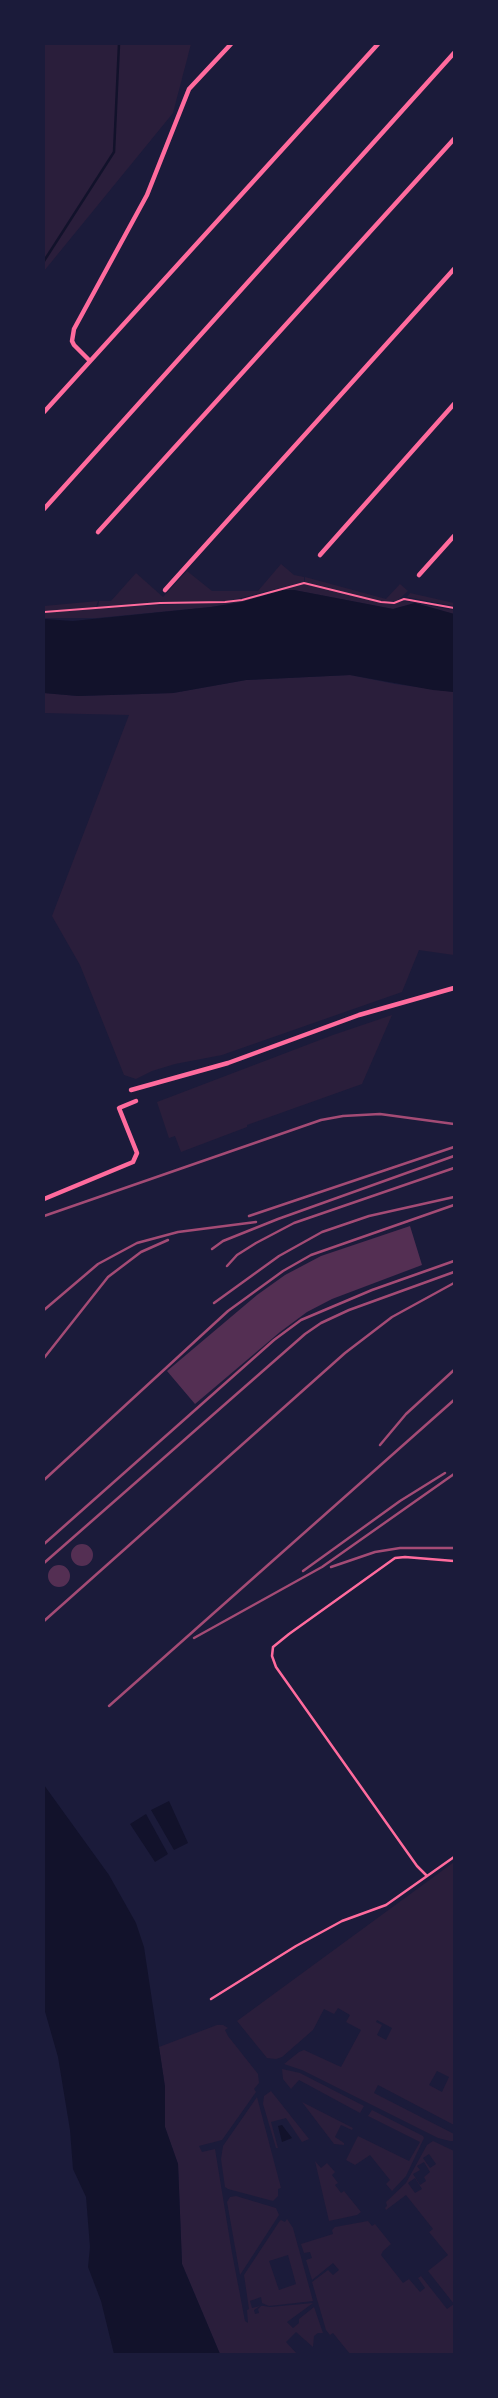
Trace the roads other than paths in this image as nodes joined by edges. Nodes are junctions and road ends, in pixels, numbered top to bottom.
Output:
1 (231, 44) edge
2 (378, 44) edge
3 (454, 53) edge
4 (454, 139) edge
5 (454, 269) edge
6 (90, 360) junction
7 (454, 404) edge
8 (44, 412) edge
9 (44, 509) edge
10 (98, 532) dead end
11 (454, 536) edge
12 (320, 555) dead end
13 (419, 575) dead end
14 (164, 590) dead end
15 (454, 988) edge
16 (131, 1090) dead end
17 (136, 1101) dead end
18 (44, 1199) edge
19 (454, 1561) edge
20 (454, 1857) edge
21 (427, 1876) junction
22 (211, 1999) dead end

1 - 6 street
2 - 6 street
3 - 9 street
4 - 10 street
5 - 14 street
6 - 8 street
7 - 12 street
11 - 13 street
15 - 16 street
17 - 18 street
19 - 21 lane
20 - 21 lane
21 - 22 lane

